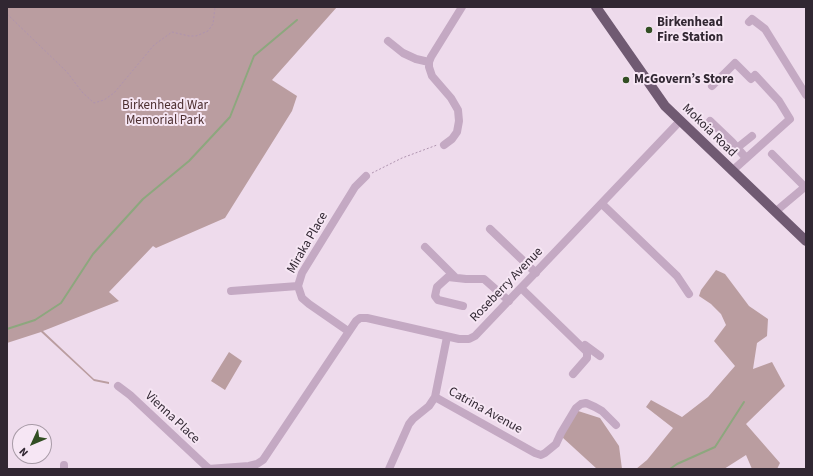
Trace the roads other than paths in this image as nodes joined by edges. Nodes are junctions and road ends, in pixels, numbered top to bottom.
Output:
1 (462, 7) edge
2 (596, 7) edge
3 (749, 22) dead end
4 (388, 41) dead end
5 (429, 62) junction
6 (712, 86) dead end
7 (806, 96) edge
8 (680, 121) junction
9 (710, 121) dead end
10 (752, 136) dead end
11 (444, 145) road end
12 (738, 148) junction
13 (772, 154) dead end
14 (746, 158) junction
15 (732, 171) junction
16 (366, 176) road end
17 (806, 187) edge
18 (602, 204) junction
19 (775, 212) junction
20 (490, 229) dead end
21 (806, 241) edge
22 (425, 247) dead end
23 (536, 273) junction
24 (455, 277) junction
25 (298, 286) junction
26 (522, 287) junction
27 (230, 291) dead end
28 (689, 294) dead end
29 (509, 301) junction
30 (463, 306) dead end
31 (348, 331) junction
32 (447, 337) junction
33 (600, 356) dead end
34 (573, 374) dead end
35 (118, 386) dead end
36 (434, 397) junction
37 (616, 425) dead end
38 (258, 467) edge
39 (209, 469) edge
40 (389, 469) edge

1 - 5 street
2 - 8 main road, Mokoia Road
3 - 7 street
4 - 5 street
5 - 11 street
6 - 14 street
8 - 15 main road, Mokoia Road
8 - 18 street, Roseberry Avenue
9 - 12 street
10 - 12 street
12 - 14 street
13 - 17 street
14 - 15 street
15 - 19 main road, Mokoia Road
16 - 25 street, Miraka Place
17 - 19 street
18 - 23 street, Roseberry Avenue
18 - 28 street
19 - 21 main road, Mokoia Road
20 - 23 street
22 - 24 street
23 - 26 street, Roseberry Avenue
24 - 29 street
24 - 30 street
25 - 27 street
25 - 31 street, Miraka Place
26 - 29 street, Roseberry Avenue
26 - 33 street
26 - 34 street
29 - 32 street, Roseberry Avenue
31 - 32 street, Roseberry Avenue
31 - 38 street, Roseberry Avenue
32 - 36 street, Catrina Avenue
35 - 39 street, Vienna Place
36 - 37 street, Catrina Avenue
36 - 40 street
38 - 39 street, Roseberry Avenue

